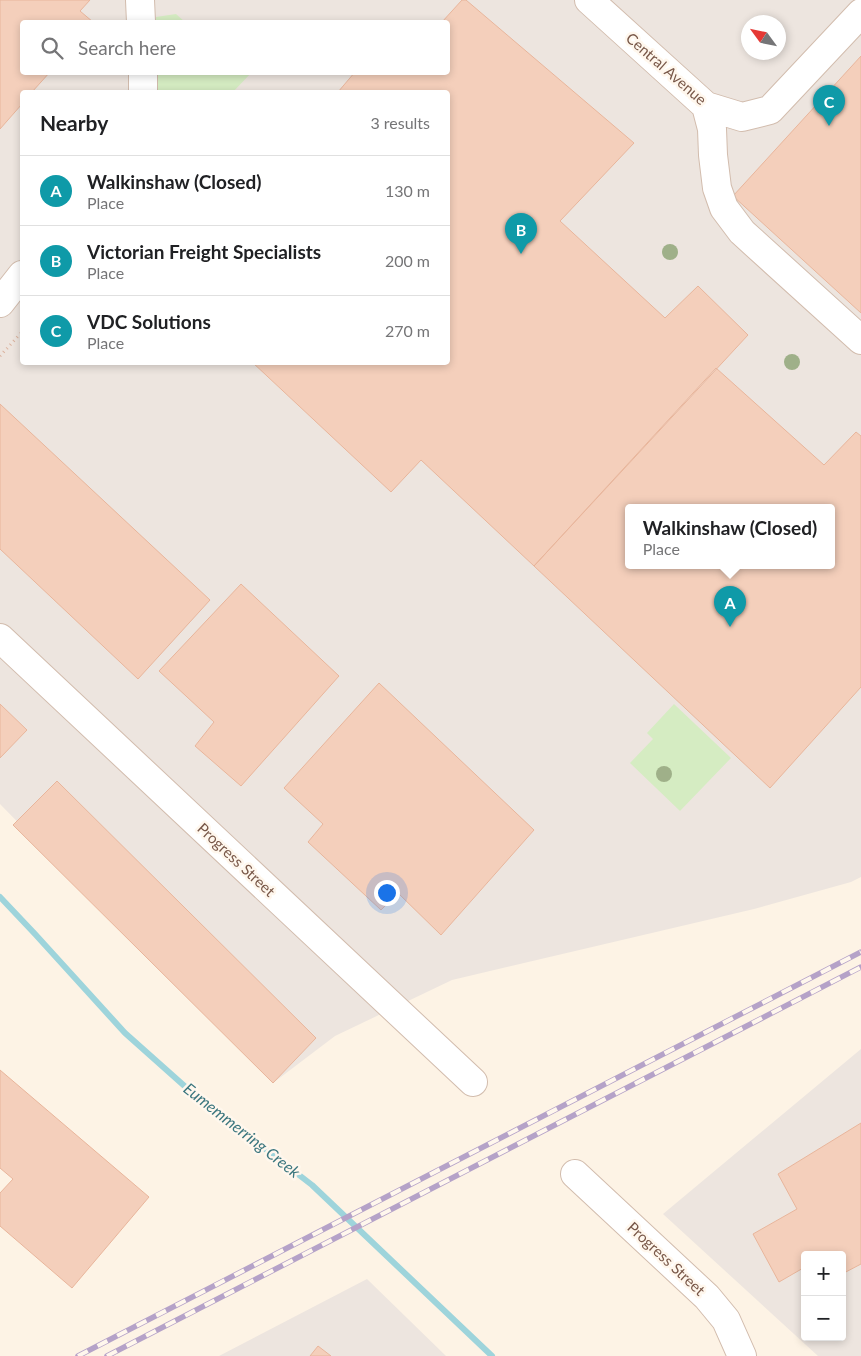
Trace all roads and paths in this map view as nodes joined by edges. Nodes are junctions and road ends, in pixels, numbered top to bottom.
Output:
1 (140, 0) edge
2 (590, 0) edge
3 (861, 13) edge
4 (141, 20) edge
5 (143, 75) edge
6 (143, 90) edge
7 (706, 106) junction
8 (20, 278) edge
9 (0, 303) edge
10 (20, 334) edge
11 (861, 340) edge
12 (0, 356) edge
13 (0, 638) edge
14 (472, 1082) dead end
15 (575, 1174) dead end
16 (742, 1356) edge

1 - 4 street
2 - 7 street, Central Avenue
3 - 7 street, Central Avenue
5 - 6 street
7 - 11 street
8 - 9 street
10 - 12 path
13 - 14 street, Progress Street
15 - 16 street, Progress Street

